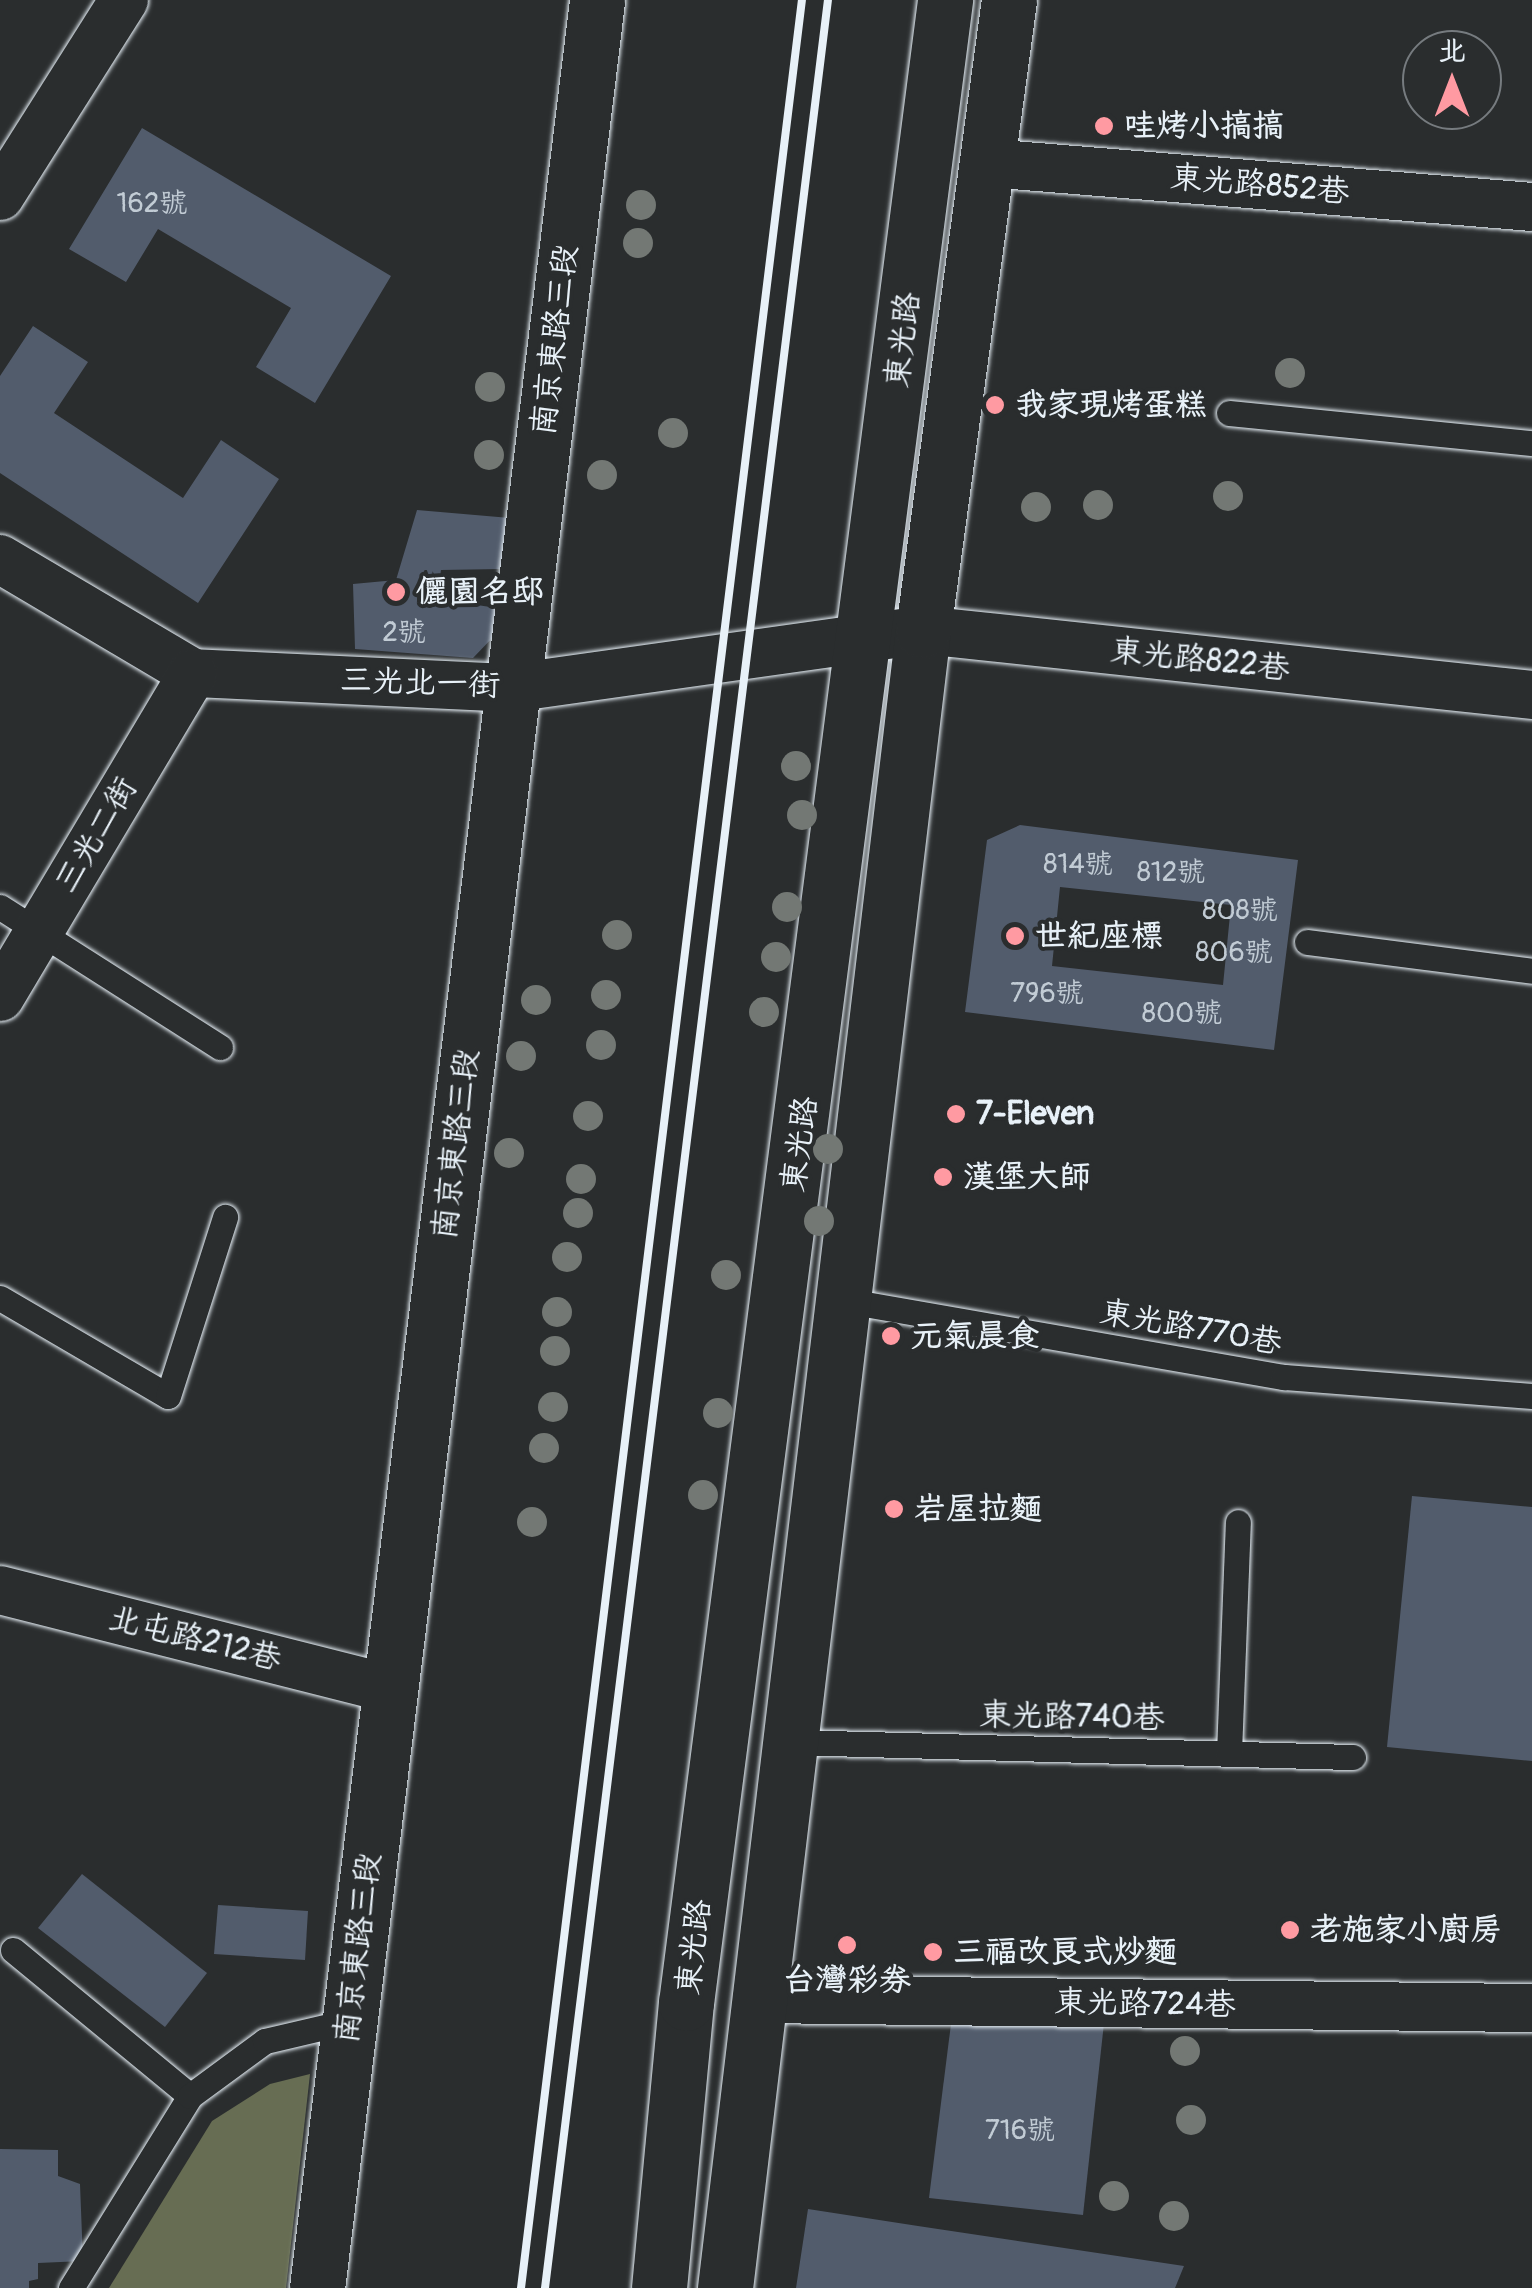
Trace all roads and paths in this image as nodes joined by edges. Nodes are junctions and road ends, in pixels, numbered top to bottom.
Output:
1 (124, 0) edge
2 (597, 0) edge
3 (945, 0) edge
4 (1009, 0) edge
5 (988, 163) junction
6 (0, 196) edge
7 (1532, 207) edge
8 (1230, 413) dead end
9 (1532, 442) edge
10 (0, 559) edge
11 (924, 630) junction
12 (867, 635) junction
13 (193, 672) junction
14 (512, 688) junction
15 (1532, 695) edge
16 (20, 919) edge
17 (1307, 942) dead end
18 (1532, 971) edge
19 (0, 997) edge
20 (220, 1048) dead end
21 (225, 1218) dead end
22 (0, 1298) edge
23 (842, 1300) junction
24 (1532, 1396) edge
25 (1238, 1522) dead end
26 (0, 1590) edge
27 (390, 1689) junction
28 (790, 1742) junction
29 (1229, 1753) junction
30 (1353, 1756) dead end
31 (14, 1950) dead end
32 (757, 1999) junction
33 (1532, 2008) edge
34 (350, 2021) junction
35 (190, 2096) junction
36 (70, 2288) edge
37 (316, 2288) edge
38 (659, 2288) edge
39 (725, 2288) edge

1 - 6 street
2 - 14 street, 南京東路三段
3 - 12 street, 東光路
4 - 5 street, 東光路
5 - 7 street, 東光路852巷
5 - 11 street, 東光路
8 - 9 lane
10 - 13 street, 三光北一街
11 - 12 street, 東光路822巷
11 - 15 street, 東光路822巷
11 - 23 street, 東光路
12 - 14 street, 三光北一街
12 - 38 street, 東光路
13 - 14 street, 三光北一街
13 - 16 street, 三光二街
14 - 27 street, 南京東路三段
16 - 19 street, 三光二街
16 - 20 lane
17 - 18 lane
21 - 22 lane
23 - 24 lane, 東光路770巷
23 - 28 street, 東光路
25 - 29 lane
26 - 27 street, 北屯路212巷
27 - 34 street, 南京東路三段
28 - 29 lane, 東光路740巷
28 - 32 street, 東光路
29 - 30 lane, 東光路740巷
31 - 35 lane
32 - 33 street, 東光路724巷
32 - 39 street, 東光路
34 - 35 lane
34 - 37 street, 南京東路三段
35 - 36 lane

